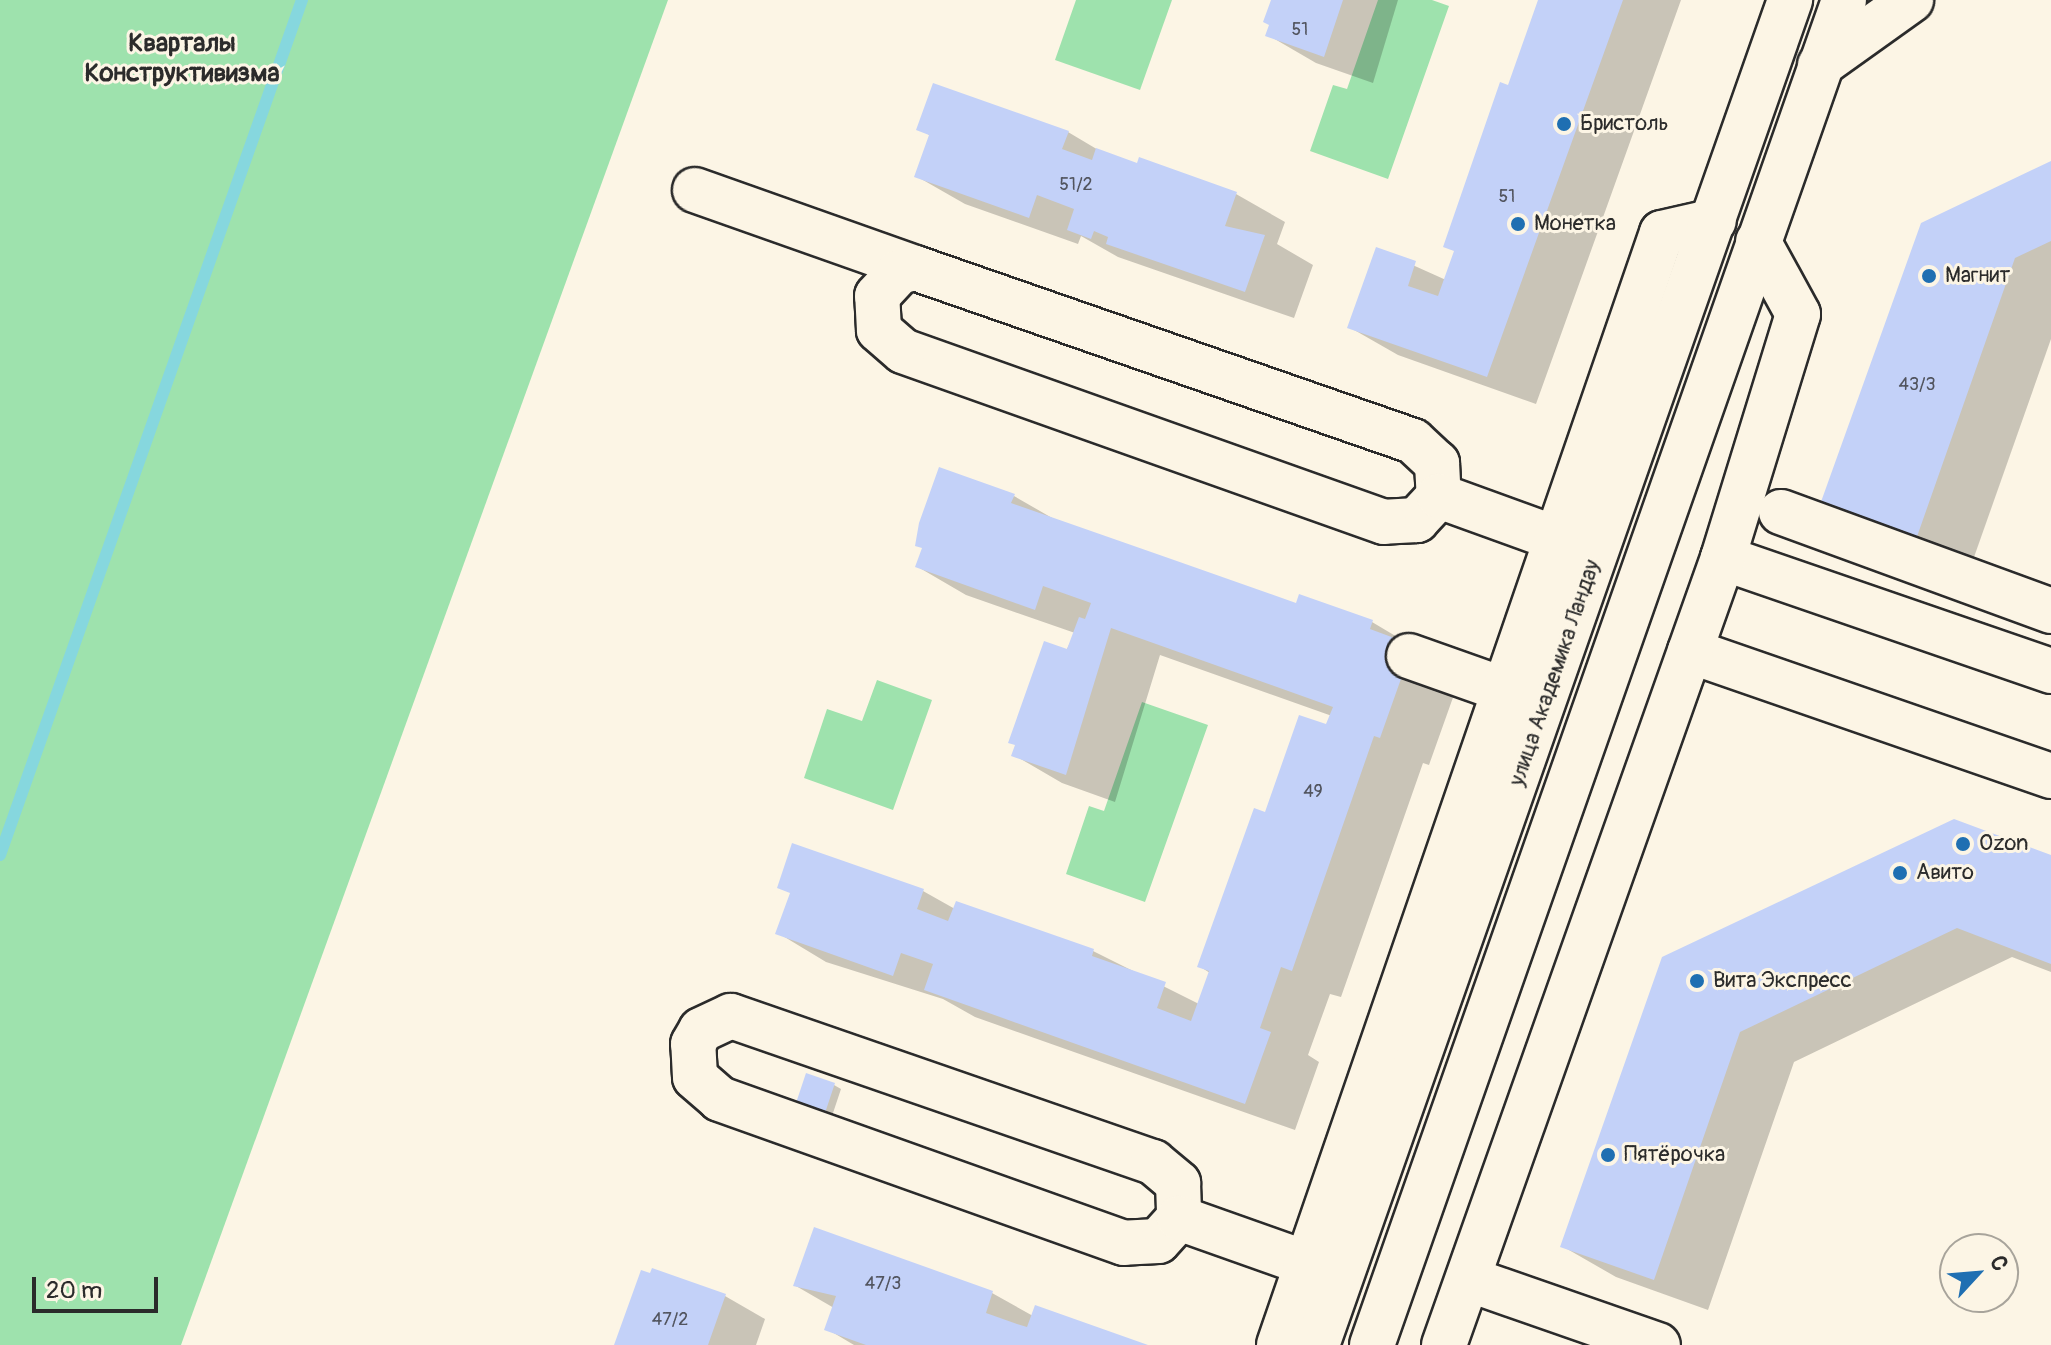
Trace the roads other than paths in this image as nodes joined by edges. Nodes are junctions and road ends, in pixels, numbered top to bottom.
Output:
1 (1844, 0) edge
2 (1911, 0) edge
3 (1784, 5) edge
4 (1820, 65) junction
5 (695, 190) dead end
6 (1714, 221) junction
7 (1758, 241) junction
8 (915, 268) junction
9 (1439, 496) junction
10 (1781, 512) dead end
11 (1555, 538) junction
12 (1723, 558) junction
13 (2051, 611) edge
14 (1690, 651) junction
15 (1409, 656) dead end
16 (2051, 671) edge
17 (1505, 690) junction
18 (2051, 776) edge
19 (1179, 1218) junction
20 (1306, 1263) junction
21 (1468, 1279) junction
22 (1279, 1345) edge
23 (1317, 1345) edge
24 (1372, 1345) edge
25 (1444, 1345) edge
26 (1658, 1345) edge

1 - 4 street, улица Академика Ландау
2 - 4 street
3 - 6 street, улица Академика Ландау
4 - 7 street, улица Академика Ландау
5 - 8 street
6 - 11 street
6 - 23 street, улица Академика Ландау
7 - 12 street
7 - 24 street, улица Академика Ландау
8 - 9 street
8 - 9 street
9 - 11 street
10 - 13 street
11 - 17 street
12 - 14 street
12 - 16 street
14 - 18 street
14 - 21 street
15 - 17 street
17 - 20 street
19 - 19 street
19 - 20 street
20 - 22 street
21 - 25 street
21 - 26 street

